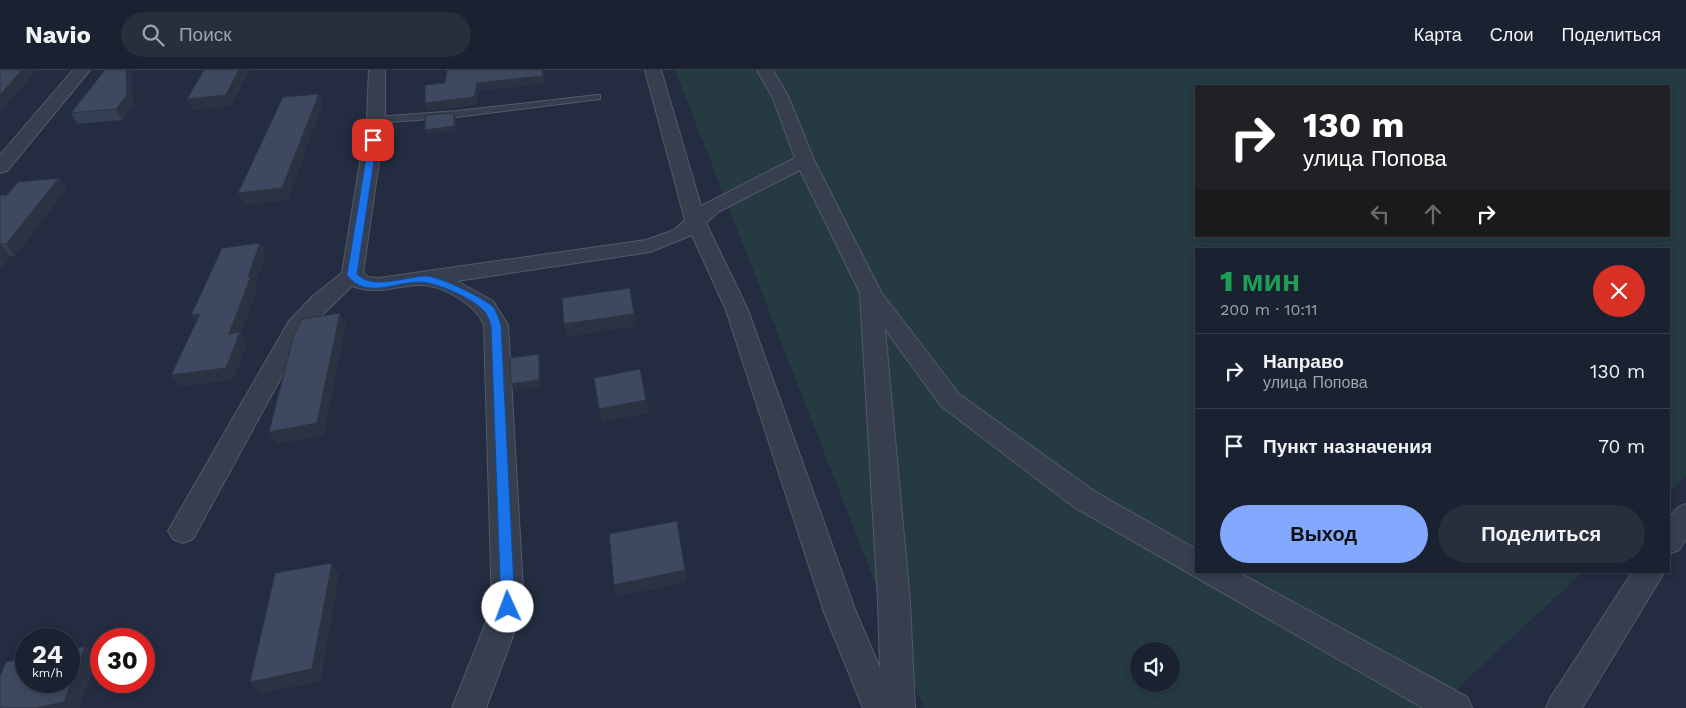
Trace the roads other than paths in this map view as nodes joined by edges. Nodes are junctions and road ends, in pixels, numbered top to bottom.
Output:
1 (82, 70) edge
2 (377, 70) edge
3 (653, 70) edge
4 (765, 70) edge
5 (597, 98) dead end
6 (376, 120) junction
7 (805, 160) junction
8 (0, 167) edge
9 (696, 220) junction
10 (352, 275) junction
11 (428, 279) junction
12 (871, 293) junction
13 (1686, 515) edge
14 (183, 531) dead end
15 (1670, 540) edge
16 (1195, 563) edge
17 (1214, 573) edge
18 (1649, 573) edge
19 (469, 708) edge
20 (880, 708) edge
21 (898, 708) edge
22 (1455, 708) edge
23 (1563, 708) edge

1 - 8 street
2 - 6 street
3 - 9 street
4 - 7 street
5 - 6 lane
6 - 10 street
7 - 9 street
7 - 12 street
9 - 11 street
9 - 20 street
10 - 11 street
10 - 14 street
11 - 19 street
12 - 16 street
12 - 21 street
13 - 15 street
17 - 22 street
18 - 23 street

